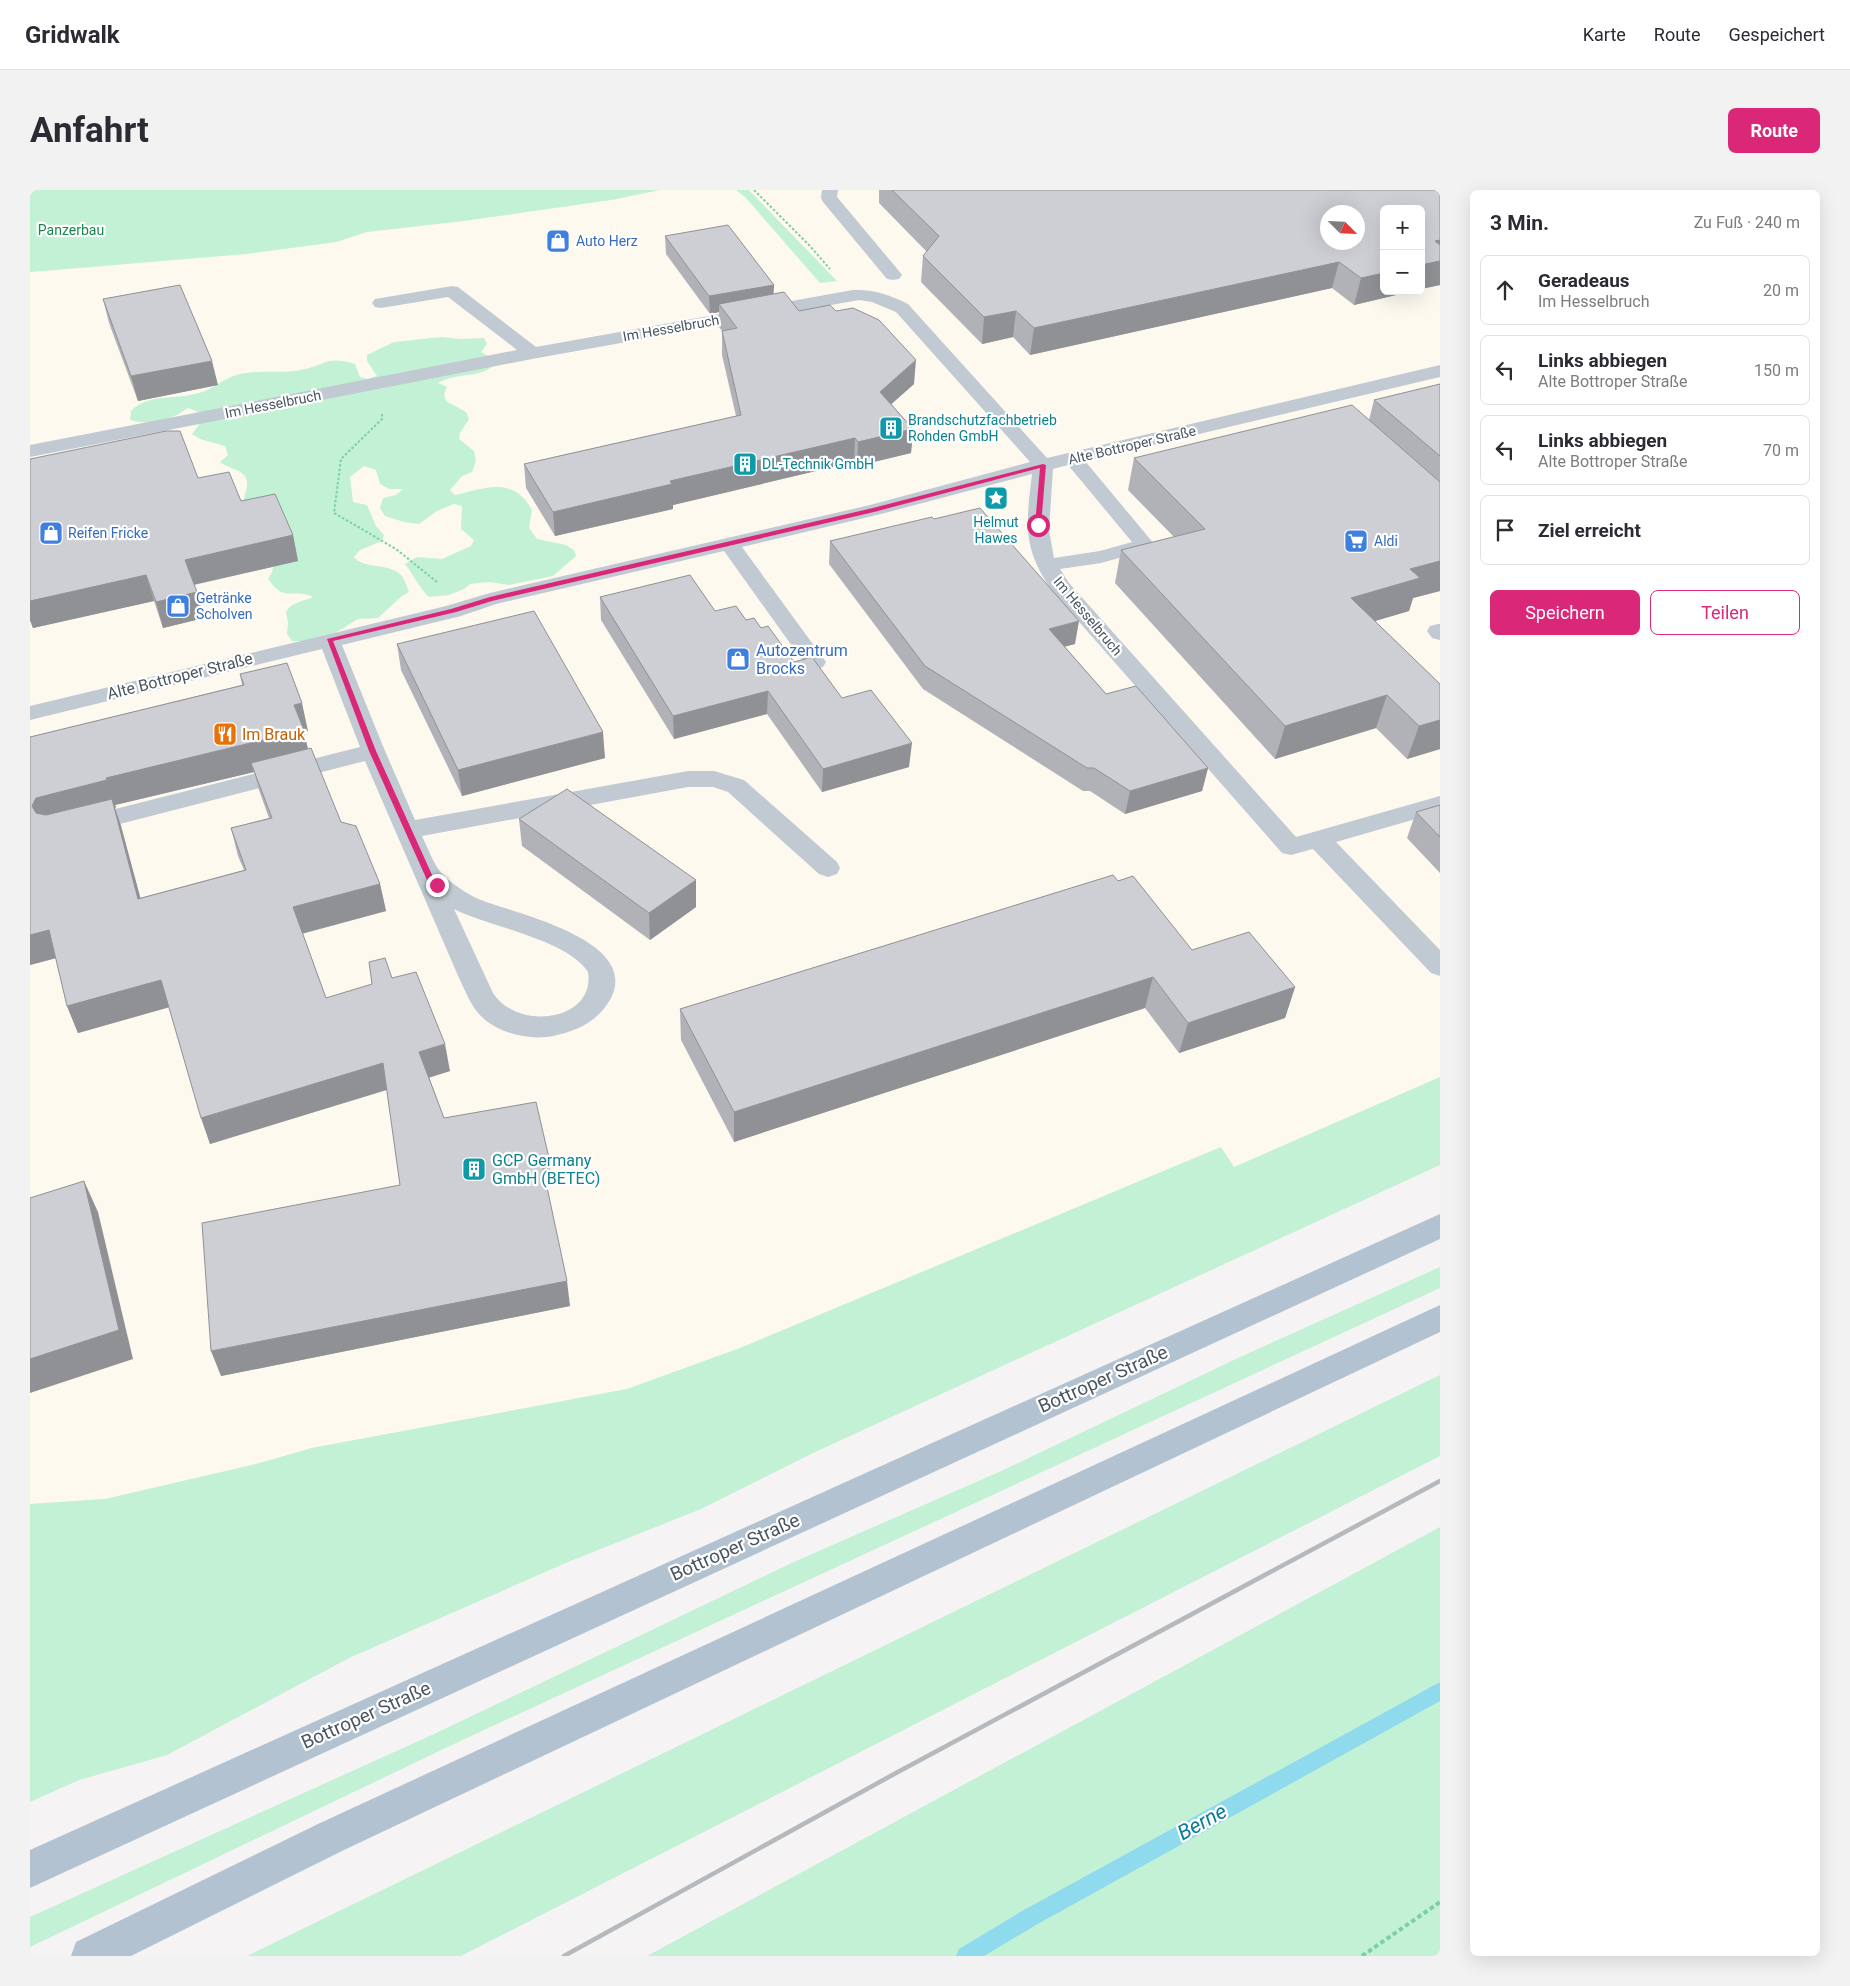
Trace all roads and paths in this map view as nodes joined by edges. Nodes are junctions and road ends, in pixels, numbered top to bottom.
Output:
1 (754, 190) edge
2 (830, 190) edge
3 (893, 275) dead end
4 (853, 295) junction
5 (380, 303) dead end
6 (532, 353) junction
7 (1440, 371) edge
8 (384, 383) junction
9 (30, 452) edge
10 (1074, 458) junction
11 (1043, 465) junction
12 (729, 543) junction
13 (1047, 565) junction
14 (453, 611) junction
15 (329, 640) junction
16 (816, 662) edge
17 (30, 713) edge
18 (373, 751) junction
19 (1440, 804) edge
20 (407, 830) junction
21 (56, 833) edge
22 (1318, 839) junction
23 (828, 868) dead end
24 (430, 878) junction
25 (1440, 966) edge
26 (1440, 1226) edge
27 (1440, 1318) edge
28 (30, 1869) edge
29 (1440, 1902) edge
30 (90, 1956) edge
31 (1362, 1956) edge

1 - 4 path
2 - 3 street
4 - 6 street, Im Hesselbruch
4 - 11 street, Im Hesselbruch
5 - 6 street
6 - 8 street, Im Hesselbruch
7 - 10 street, Alte Bottroper Straße
8 - 9 street, Im Hesselbruch
8 - 14 path
10 - 11 street, Alte Bottroper Straße
10 - 13 street
11 - 12 street, Alte Bottroper Straße
11 - 13 street, Im Hesselbruch
12 - 14 street, Alte Bottroper Straße
12 - 16 street
13 - 22 street, Im Hesselbruch
14 - 15 street, Alte Bottroper Straße
15 - 17 street, Alte Bottroper Straße
15 - 18 street
18 - 20 street
18 - 21 street
19 - 22 street
20 - 23 street
20 - 24 street
22 - 25 street
24 - 24 street
26 - 28 main road, Bottroper Straße
27 - 30 main road
29 - 31 path

